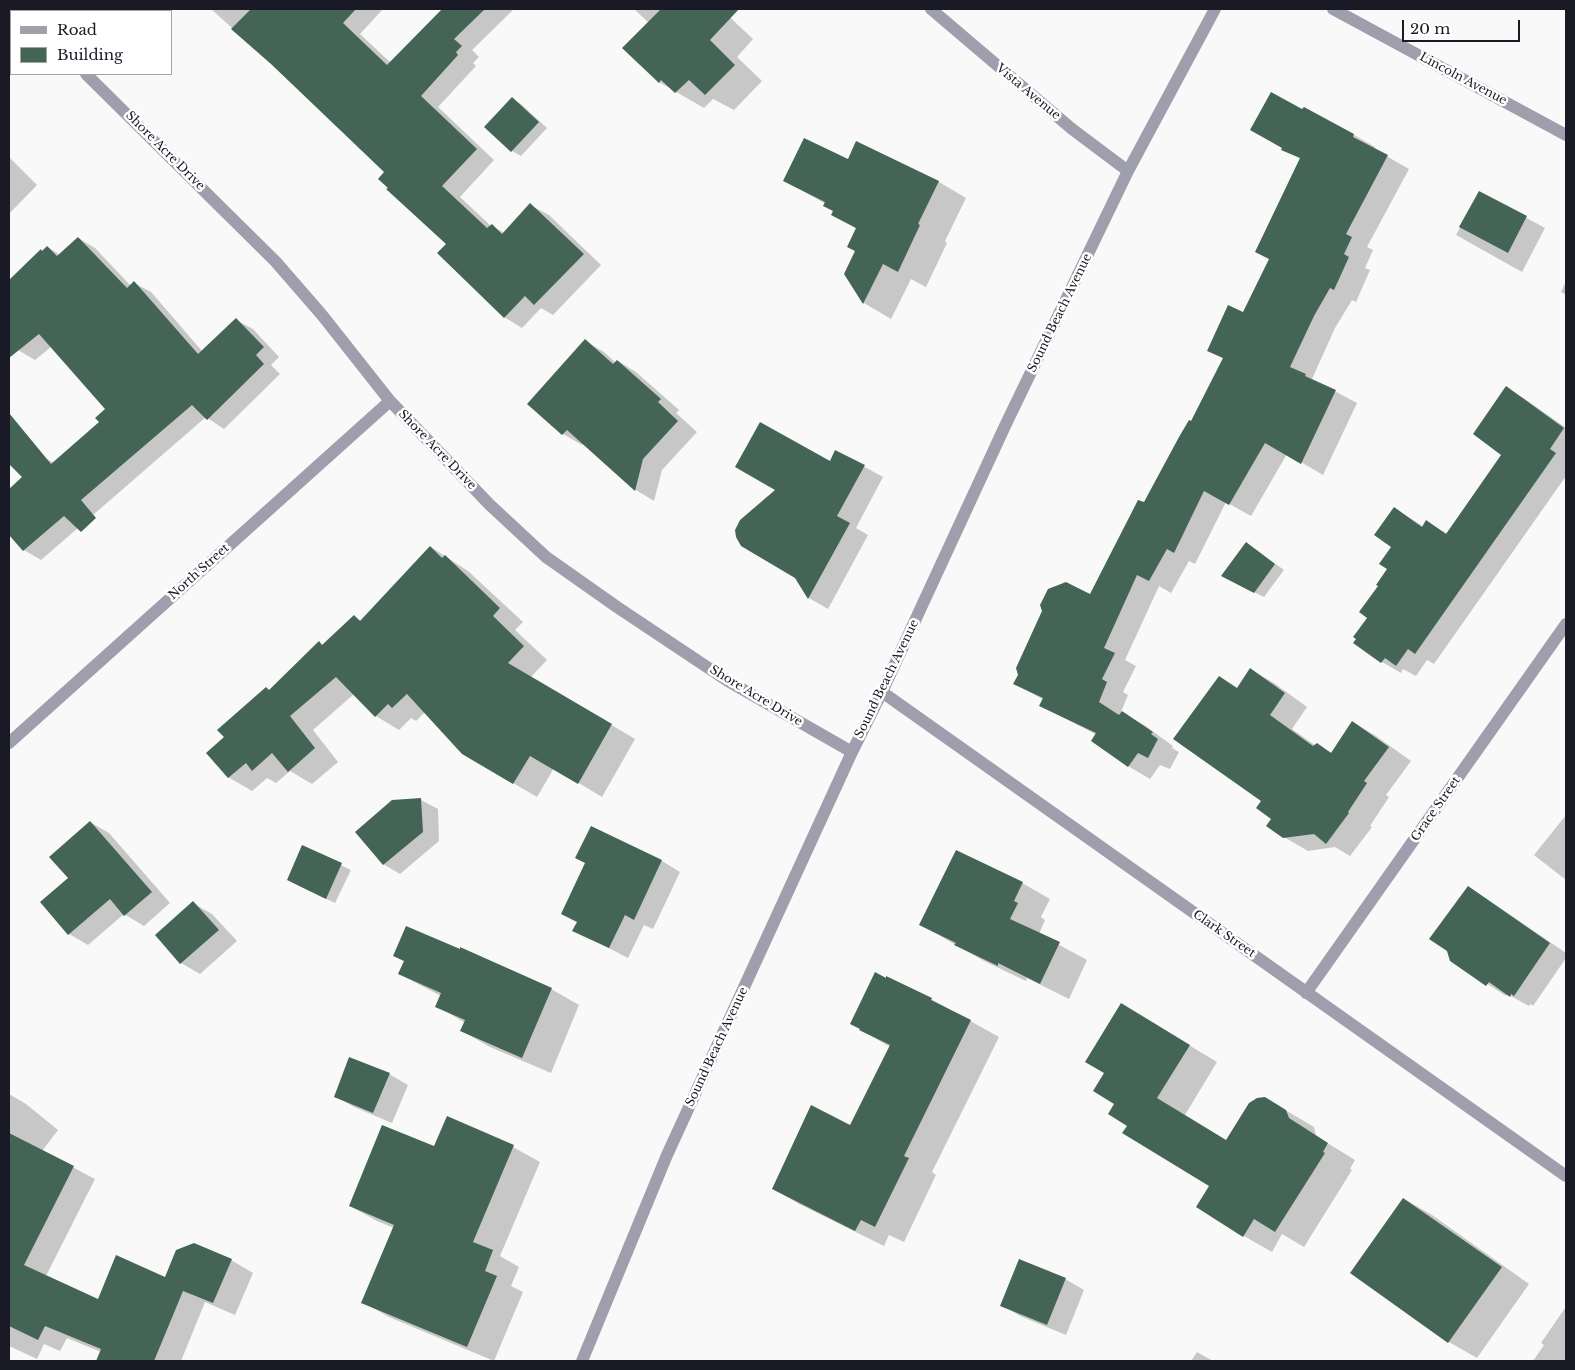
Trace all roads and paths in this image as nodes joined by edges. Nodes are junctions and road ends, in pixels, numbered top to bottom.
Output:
1 (931, 9) edge
2 (1215, 9) edge
3 (1333, 9) edge
4 (87, 75) edge
5 (1566, 135) edge
6 (1128, 171) junction
7 (390, 401) junction
8 (1566, 624) edge
9 (882, 692) junction
10 (9, 743) edge
11 (852, 752) junction
12 (1306, 993) junction
13 (1566, 1176) edge
14 (582, 1361) edge

1 - 6 street, Vista Avenue
2 - 6 street, Sound Beach Avenue
3 - 5 street, Lincoln Avenue
4 - 7 street, Shore Acre Drive
6 - 9 street, Sound Beach Avenue
7 - 10 street, North Street
7 - 11 street, Shore Acre Drive
8 - 12 street, Grace Street
9 - 11 street, Sound Beach Avenue
9 - 12 street, Clark Street
11 - 14 street, Sound Beach Avenue
12 - 13 street, Clark Street

